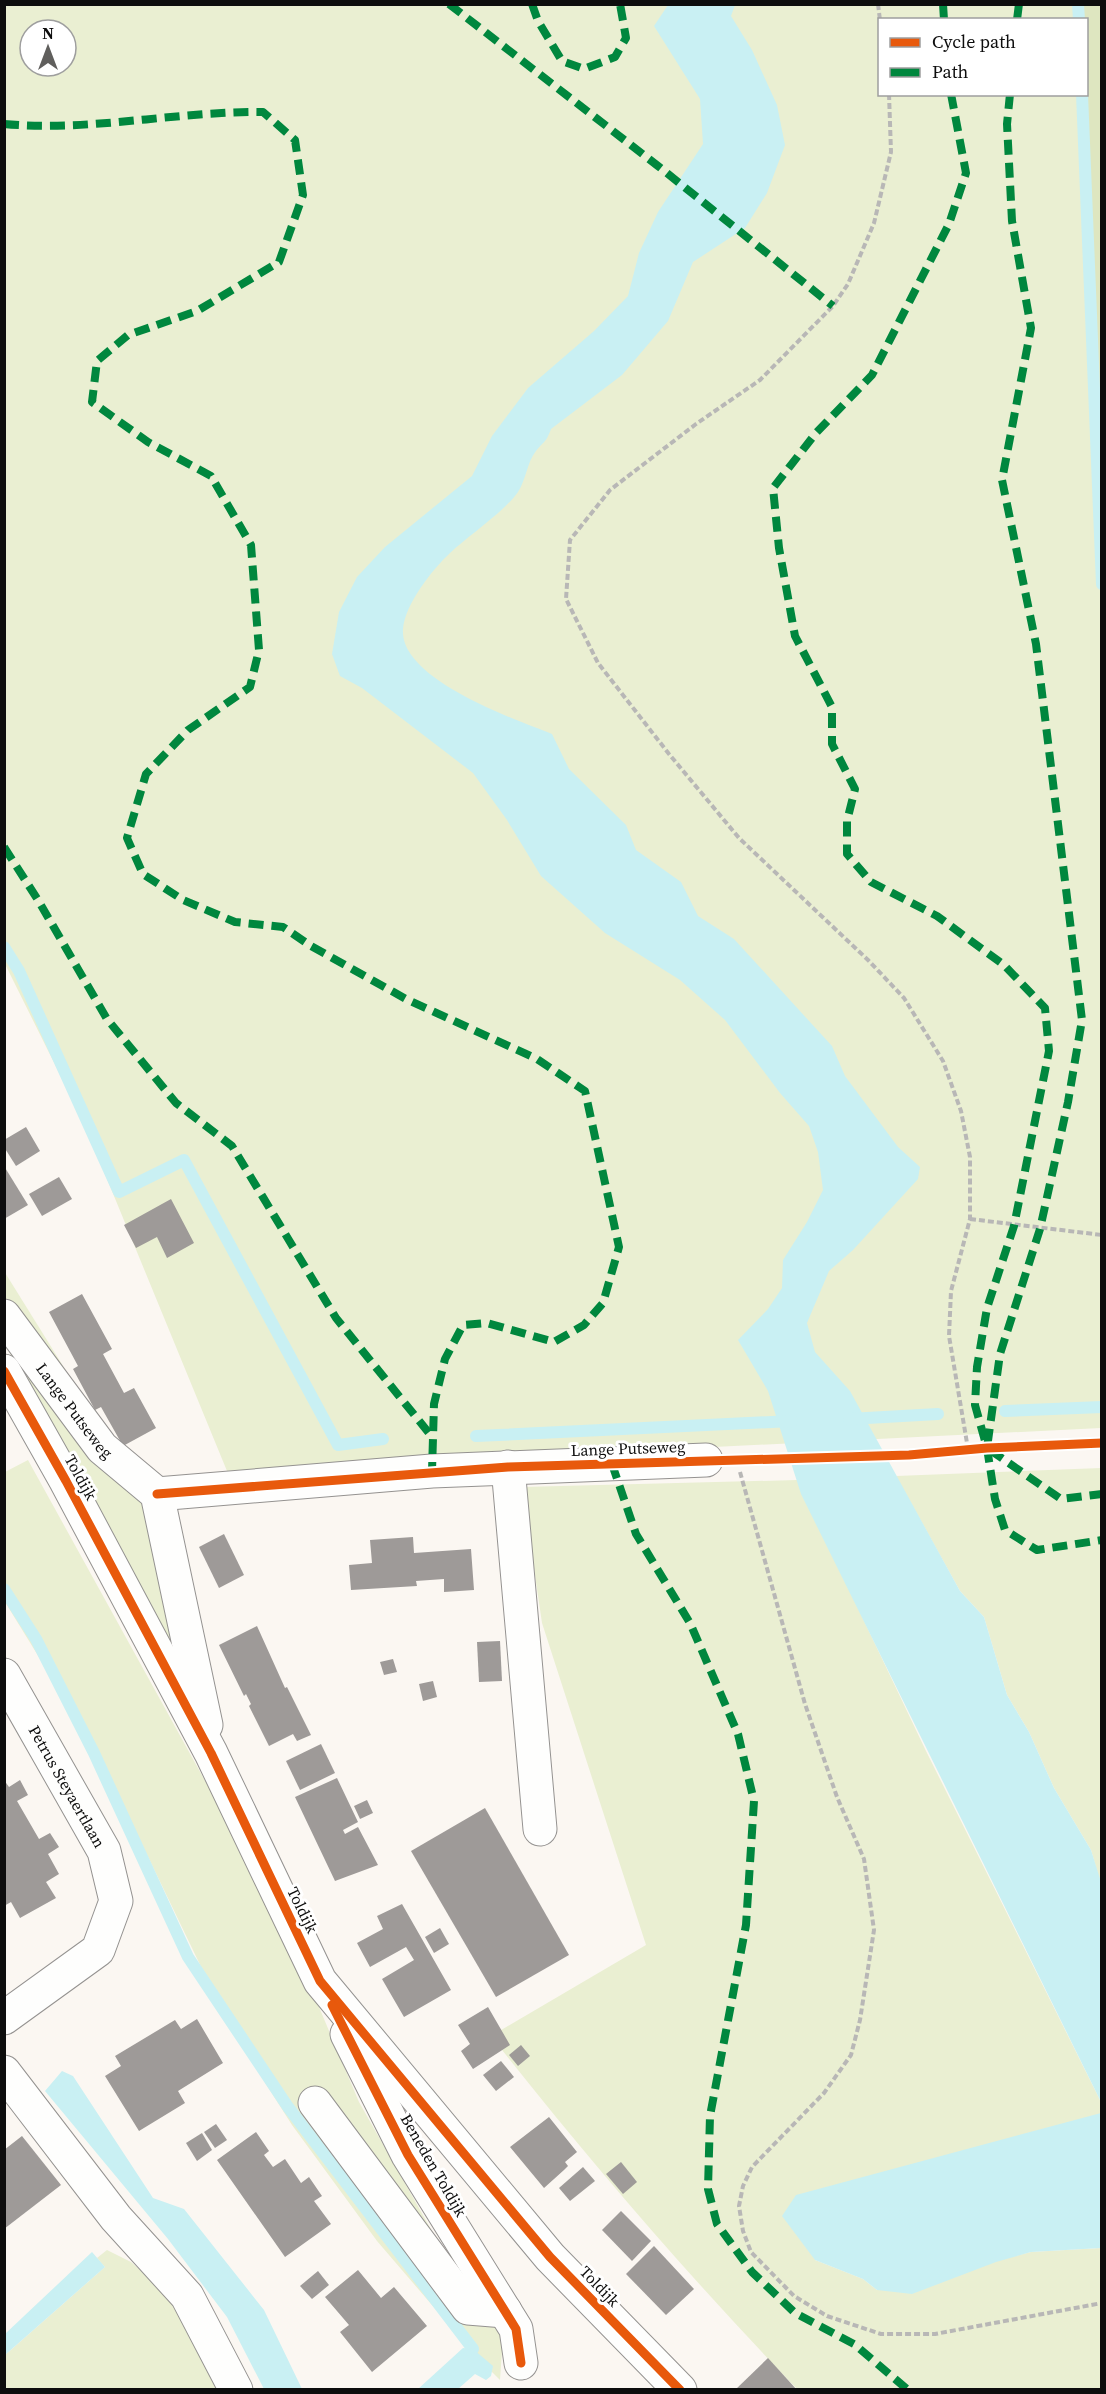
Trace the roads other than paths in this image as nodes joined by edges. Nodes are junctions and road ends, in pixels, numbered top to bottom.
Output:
1 (4, 1316) edge
2 (4, 1371) edge
3 (722, 1460) road end
4 (508, 1467) junction
5 (157, 1494) junction
6 (4, 1676) edge
7 (211, 1753) junction
8 (540, 1829) dead end
9 (320, 1981) junction
10 (4, 2018) edge
11 (4, 2072) edge
12 (315, 2103) dead end
13 (505, 2311) junction
14 (521, 2363) dead end
15 (236, 2390) edge
16 (680, 2390) edge

1 - 5 street, Lange Putseweg
2 - 7 street, Toldijk
3 - 4 street, Lange Putseweg
4 - 5 street, Lange Putseweg
4 - 8 street
5 - 7 street
6 - 10 street, Petrus Steyaertlaan
7 - 9 street, Toldijk
9 - 13 street, Beneden Toldijk
9 - 16 street, Toldijk
11 - 15 street
12 - 13 street
13 - 14 street, Beneden Toldijk

